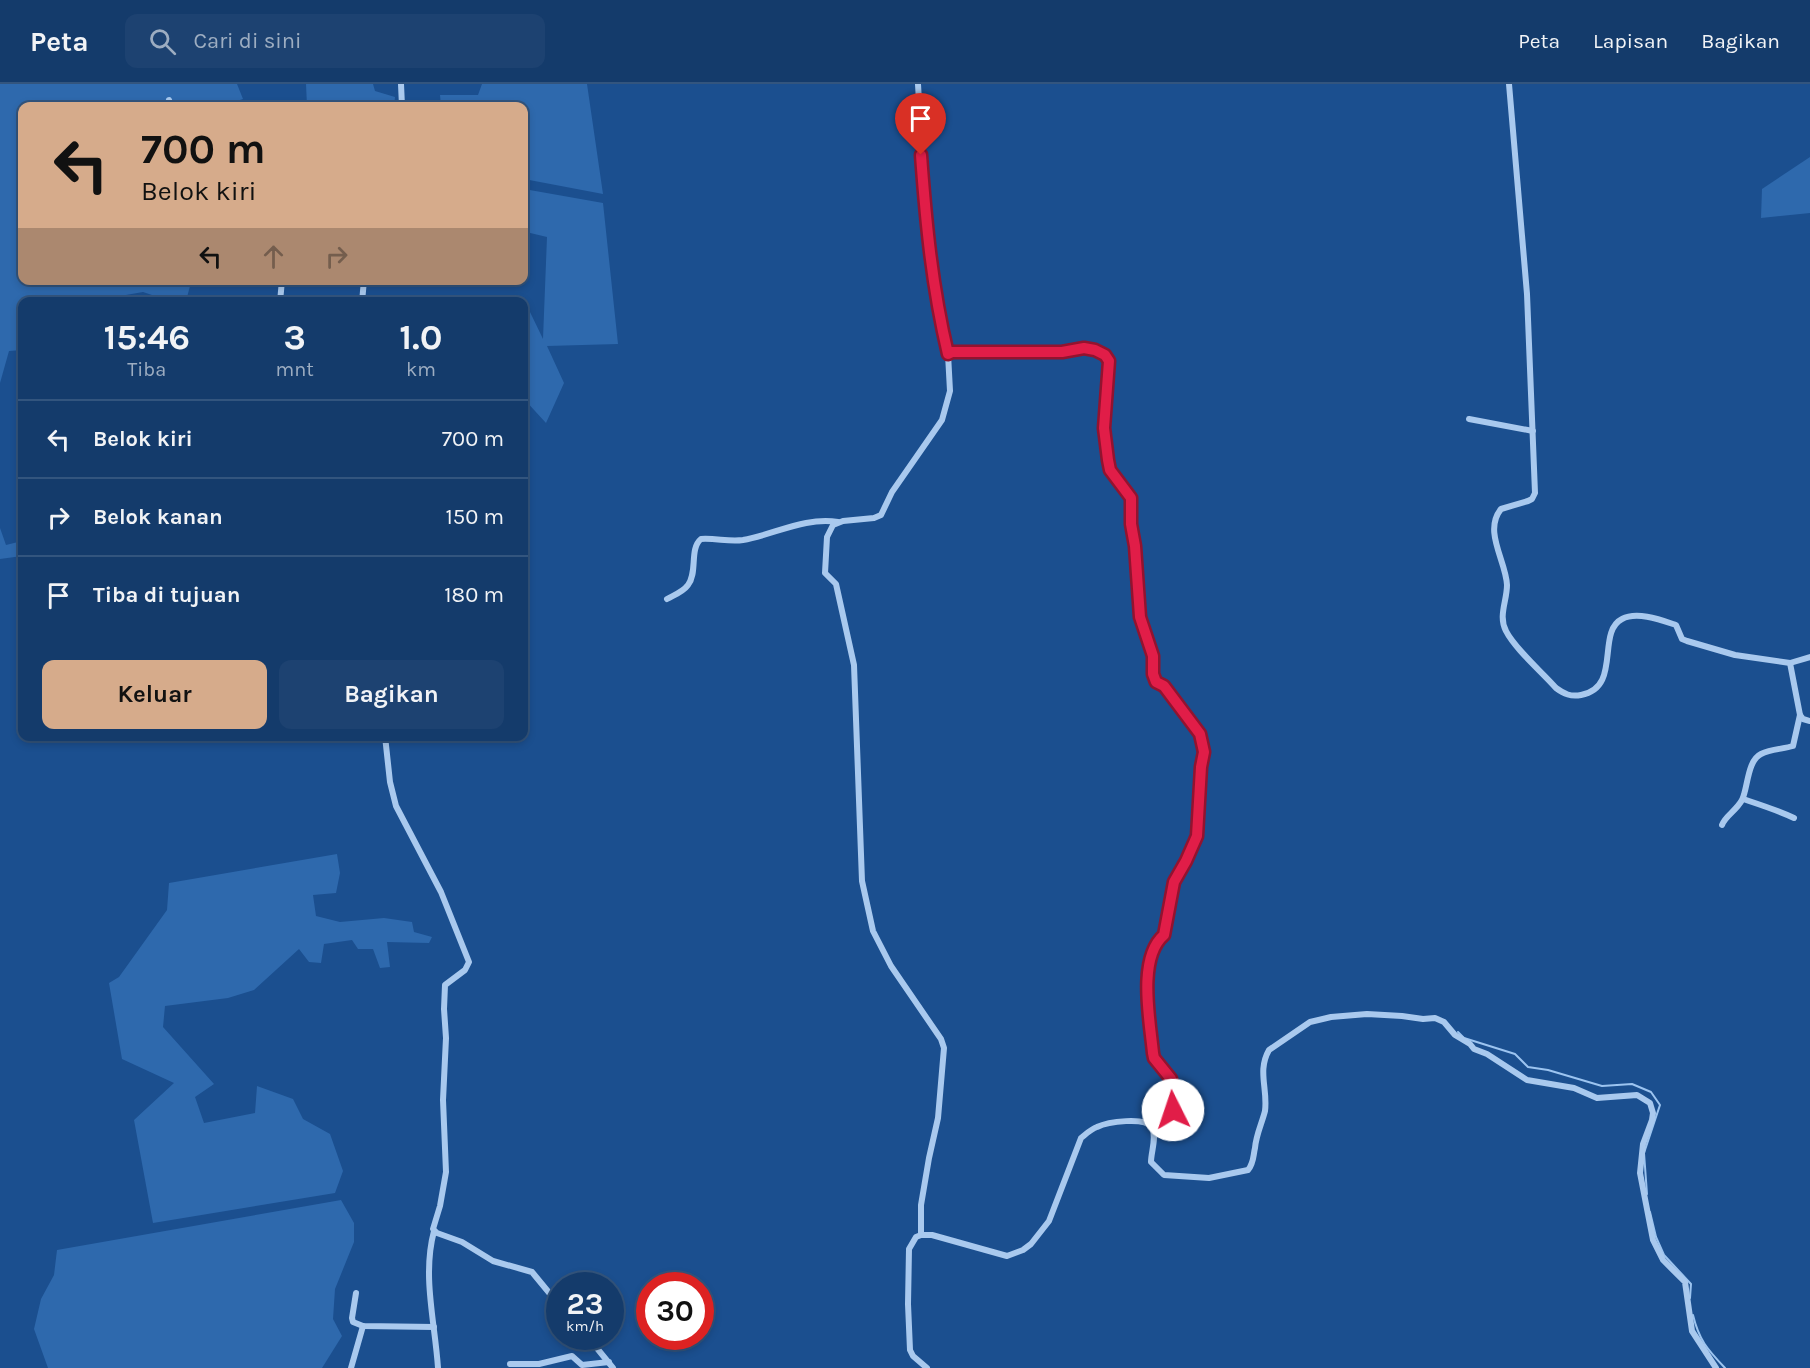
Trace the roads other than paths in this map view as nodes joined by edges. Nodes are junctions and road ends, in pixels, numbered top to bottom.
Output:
1 (400, 84) edge
2 (918, 84) edge
3 (1509, 84) edge
4 (402, 102) edge
5 (948, 354) junction
6 (1469, 420) dead end
7 (1533, 431) junction
8 (838, 522) junction
9 (667, 599) dead end
10 (1810, 657) edge
11 (1790, 663) junction
12 (1800, 715) junction
13 (1810, 722) edge
14 (386, 741) edge
15 (1743, 799) junction
16 (1794, 818) dead end
17 (1722, 825) dead end
18 (1156, 1124) junction
19 (434, 1231) junction
20 (921, 1232) junction
21 (546, 1289) edge
22 (356, 1293) dead end
23 (363, 1326) junction
24 (434, 1327) junction
25 (598, 1350) edge
26 (510, 1364) dead end
27 (611, 1365) edge
28 (351, 1368) edge
29 (438, 1368) edge
30 (927, 1368) edge
31 (1716, 1368) edge

1 - 4 street
2 - 5 street
3 - 7 street
5 - 8 street
5 - 18 street
6 - 7 street
7 - 11 street
8 - 9 street
8 - 20 street
10 - 11 street
11 - 12 street
12 - 13 street
12 - 15 street
14 - 19 street
15 - 16 street
15 - 17 street
18 - 20 street
18 - 31 street
19 - 21 street
19 - 24 street
20 - 30 street
22 - 23 street
23 - 24 street
23 - 28 street
24 - 29 street
25 - 27 street
26 - 27 street

